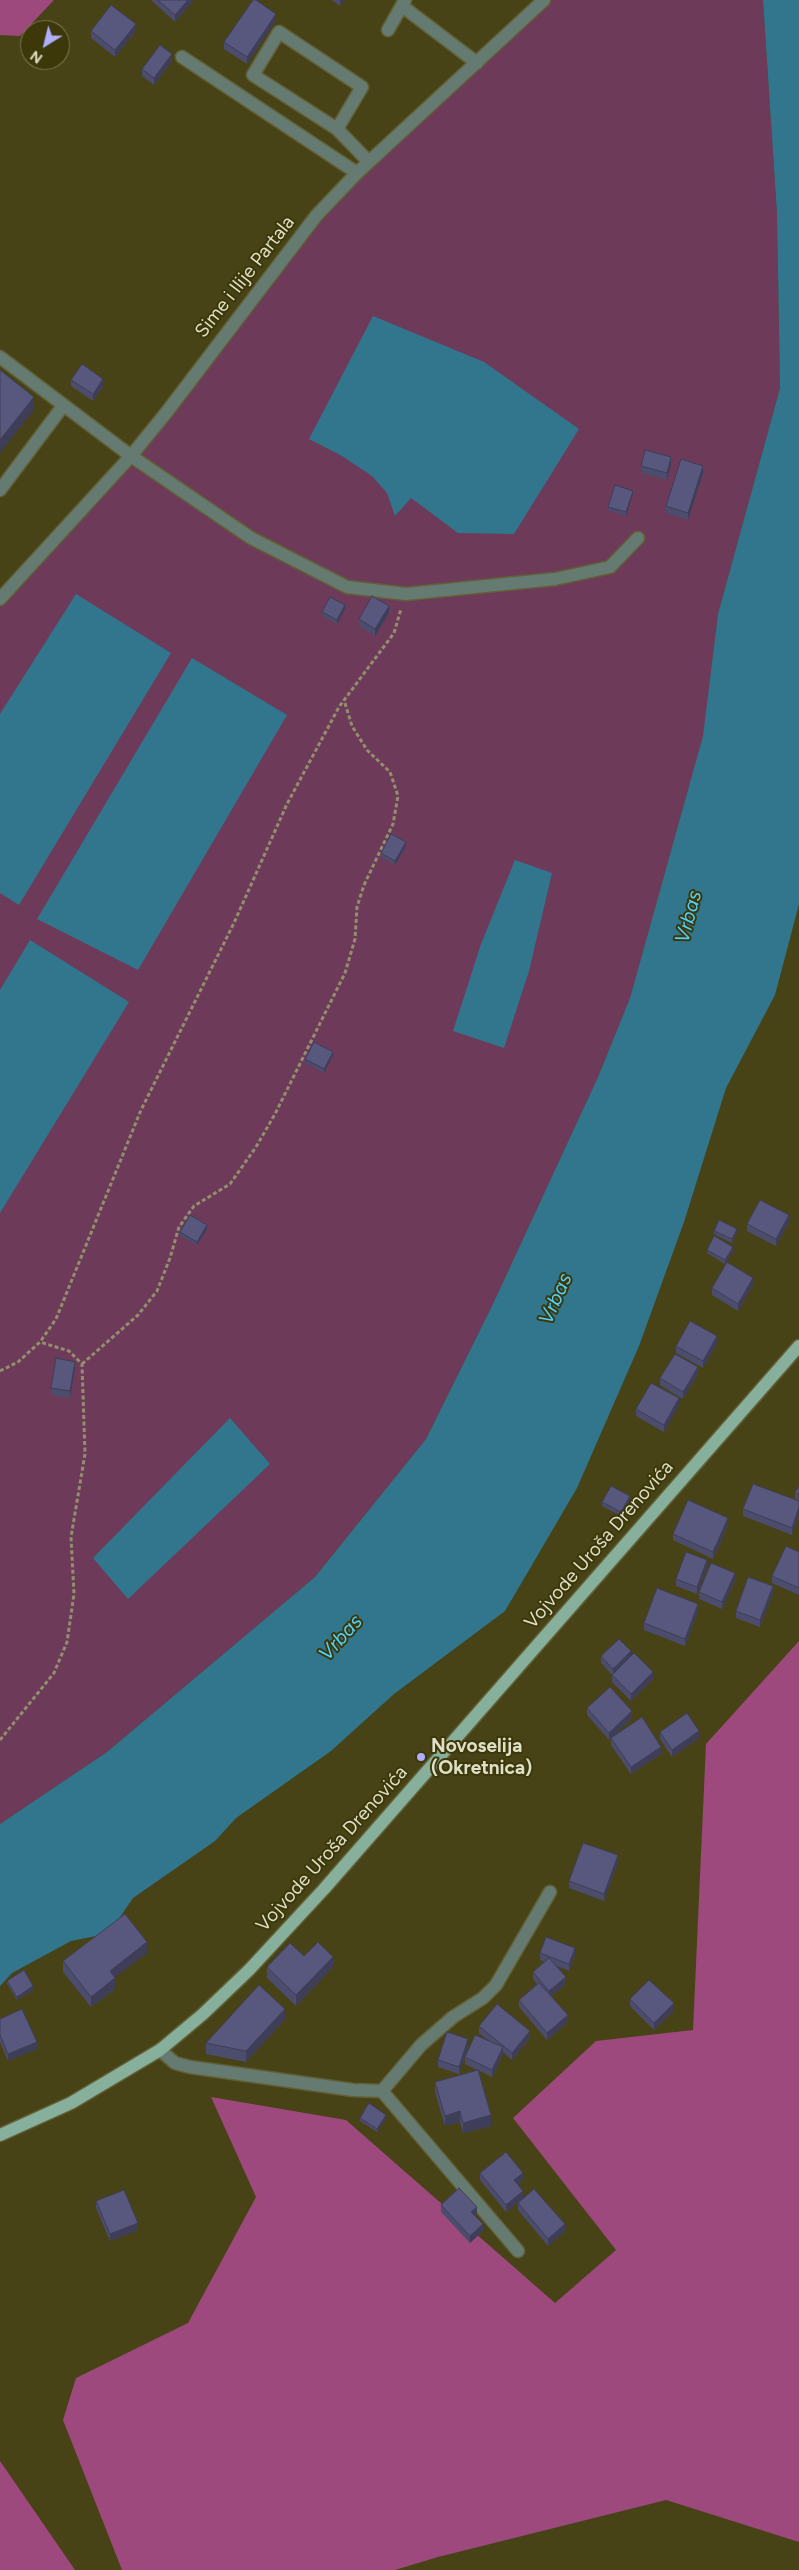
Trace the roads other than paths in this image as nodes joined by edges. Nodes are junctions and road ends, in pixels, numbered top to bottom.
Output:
1 (544, 0) edge
2 (403, 3) edge
3 (388, 30) dead end
4 (182, 57) dead end
5 (477, 63) junction
6 (337, 129) junction
7 (369, 162) junction
8 (357, 173) junction
9 (0, 357) edge
10 (63, 406) junction
11 (130, 456) junction
12 (0, 490) edge
13 (638, 538) dead end
14 (0, 599) edge
15 (799, 1346) edge
16 (550, 1892) dead end
17 (160, 2050) junction
18 (382, 2091) junction
19 (0, 2135) edge
20 (518, 2251) dead end

1 - 5 street, Sime i Ilije Partala
2 - 3 street
2 - 5 street
4 - 8 street
5 - 7 street, Sime i Ilije Partala
6 - 6 street
6 - 7 street
7 - 8 street, Sime i Ilije Partala
8 - 11 street, Sime i Ilije Partala
9 - 10 street
10 - 11 street
10 - 12 street
11 - 13 street
11 - 14 street, Sime i Ilije Partala
15 - 17 main road, Vojvode Uroša Drenovića
16 - 18 street
17 - 18 street
17 - 19 main road, Vojvode Uroša Drenovića
18 - 20 street

